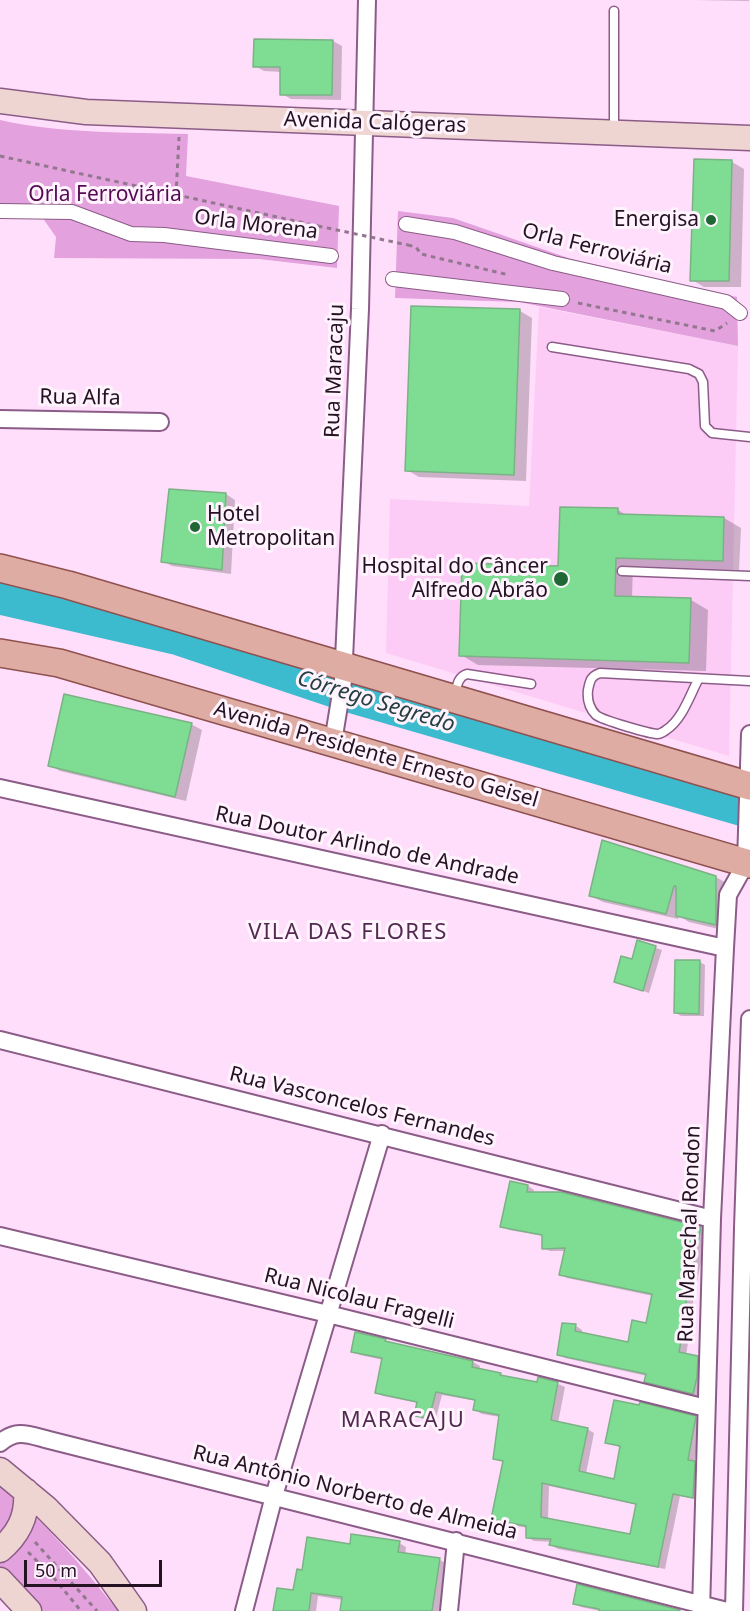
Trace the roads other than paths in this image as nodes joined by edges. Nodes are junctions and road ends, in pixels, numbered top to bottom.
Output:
1 (367, 0) edge
2 (614, 11) dead end
3 (0, 101) edge
4 (364, 122) junction
5 (614, 133) junction
6 (750, 138) edge
7 (0, 211) edge
8 (406, 224) dead end
9 (331, 256) dead end
10 (393, 279) dead end
11 (562, 299) dead end
12 (740, 313) dead end
13 (552, 347) dead end
14 (0, 419) edge
15 (160, 422) dead end
16 (750, 437) edge
17 (0, 568) edge
18 (622, 571) dead end
19 (750, 576) edge
20 (0, 653) edge
21 (344, 673) junction
22 (698, 680) junction
23 (750, 681) edge
24 (531, 684) dead end
25 (454, 700) junction
26 (750, 734) edge
27 (334, 735) junction
28 (0, 788) edge
29 (750, 792) edge
30 (748, 863) edge
31 (725, 948) junction
32 (750, 1019) edge
33 (0, 1040) edge
34 (382, 1134) junction
35 (712, 1219) junction
36 (746, 1229) edge
37 (0, 1236) edge
38 (328, 1314) junction
39 (706, 1408) junction
40 (0, 1443) edge
41 (0, 1470) edge
42 (26, 1491) junction
43 (274, 1496) junction
44 (14, 1540) edge
45 (456, 1541) junction
46 (0, 1580) edge
47 (701, 1608) edge
48 (29, 1611) edge
49 (134, 1611) edge
50 (244, 1611) edge
51 (449, 1611) edge
52 (727, 1611) edge
53 (734, 1611) edge

1 - 4 street, Rua Maracaju
2 - 5 lane
3 - 4 main road, Avenida Calógeras
4 - 5 main road, Avenida Calógeras
4 - 21 street, Rua Maracaju
5 - 6 main road, Avenida Calógeras
7 - 9 street, Orla Morena
8 - 12 street, Orla Ferroviária
10 - 11 street
13 - 16 lane
14 - 15 street, Rua Alfa
17 - 21 main road
18 - 19 lane
20 - 27 main road, Avenida Presidente Ernesto Geisel
21 - 25 main road
21 - 27 street, Rua Maracaju
22 - 22 lane
22 - 23 lane
24 - 25 lane
25 - 29 main road
26 - 29 street, Rua Marechal Rondon
27 - 30 main road, Avenida Presidente Ernesto Geisel
28 - 31 street, Rua Doutor Arlindo de Andrade
29 - 30 street, Rua Marechal Rondon
30 - 31 street, Rua Marechal Rondon
31 - 35 street, Rua Marechal Rondon
32 - 36 street
33 - 34 street, Rua Vasconcelos Fernandes
34 - 35 street, Rua Vasconcelos Fernandes
34 - 38 street
35 - 39 street, Rua Marechal Rondon
36 - 53 street
37 - 38 street, Rua Nicolau Fragelli
38 - 39 street, Rua Nicolau Fragelli
38 - 43 street
39 - 47 street, Rua Marechal Rondon
40 - 43 street, Rua Antônio Norberto de Almeida
41 - 42 main road
42 - 44 main road
42 - 49 main road
43 - 45 street, Rua Antônio Norberto de Almeida
43 - 50 street
45 - 47 street, Rua Antônio Norberto de Almeida
45 - 51 street
46 - 48 main road
47 - 52 street, Rua Antônio Norberto de Almeida

